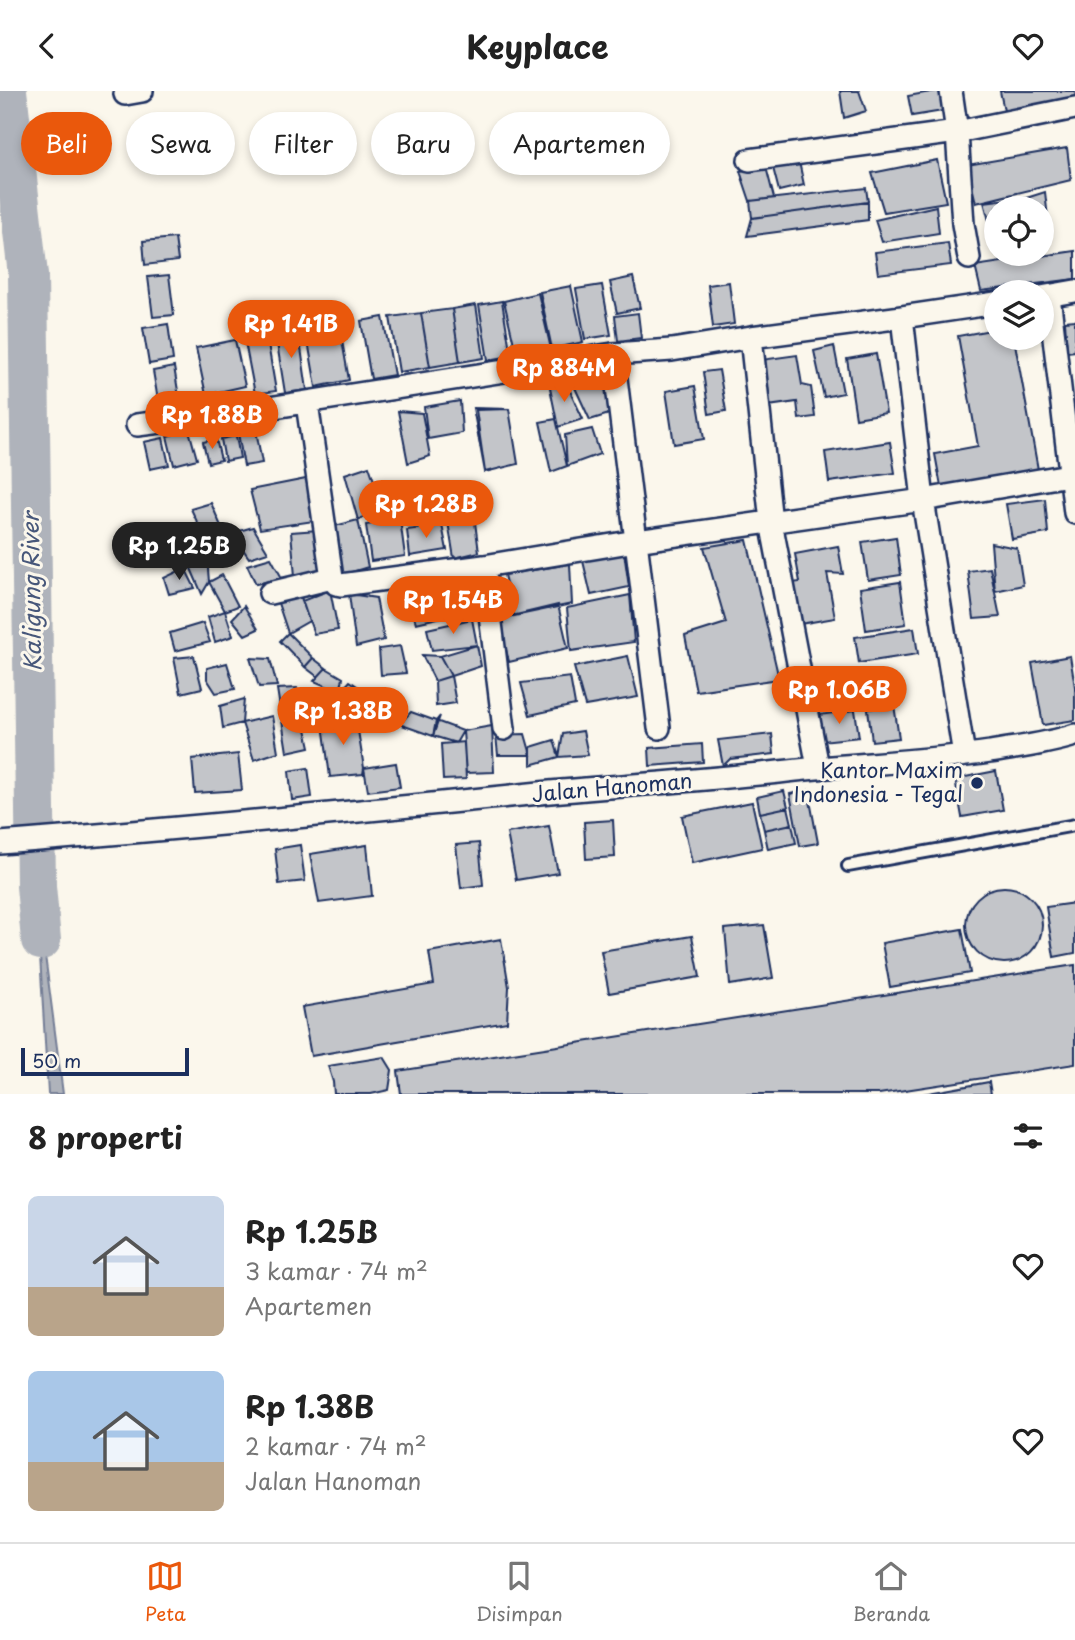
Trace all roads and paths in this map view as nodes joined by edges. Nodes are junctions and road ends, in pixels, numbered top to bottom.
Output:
1 (951, 91) edge
2 (1075, 108) edge
3 (957, 132) junction
4 (748, 160) dead end
5 (969, 258) dead end
6 (1075, 291) edge
7 (1054, 294) edge
8 (984, 305) edge
9 (902, 317) junction
10 (751, 337) junction
11 (1053, 350) edge
12 (613, 354) junction
13 (307, 403) junction
14 (136, 425) dead end
15 (1072, 474) edge
16 (923, 500) junction
17 (1075, 513) edge
18 (771, 522) junction
19 (636, 541) junction
20 (484, 566) junction
21 (332, 577) junction
22 (270, 593) dead end
23 (659, 728) dead end
24 (504, 729) dead end
25 (1075, 735) edge
26 (964, 755) junction
27 (818, 767) junction
28 (1075, 825) edge
29 (0, 843) edge
30 (848, 866) dead end

1 - 3 street
2 - 3 street
3 - 4 street
3 - 5 street
6 - 7 street
8 - 9 street
9 - 10 street
9 - 16 street
10 - 12 street
10 - 18 street
11 - 15 street
12 - 13 street
12 - 19 street
13 - 14 street
13 - 21 street
15 - 16 street
15 - 17 street
16 - 18 street
16 - 26 street
18 - 19 street
18 - 27 street
19 - 20 street
19 - 23 street
20 - 21 street
20 - 24 street
21 - 22 street
25 - 26 street, Jalan Hanoman
26 - 27 street, Jalan Hanoman
27 - 29 street, Jalan Hanoman
28 - 30 lane

